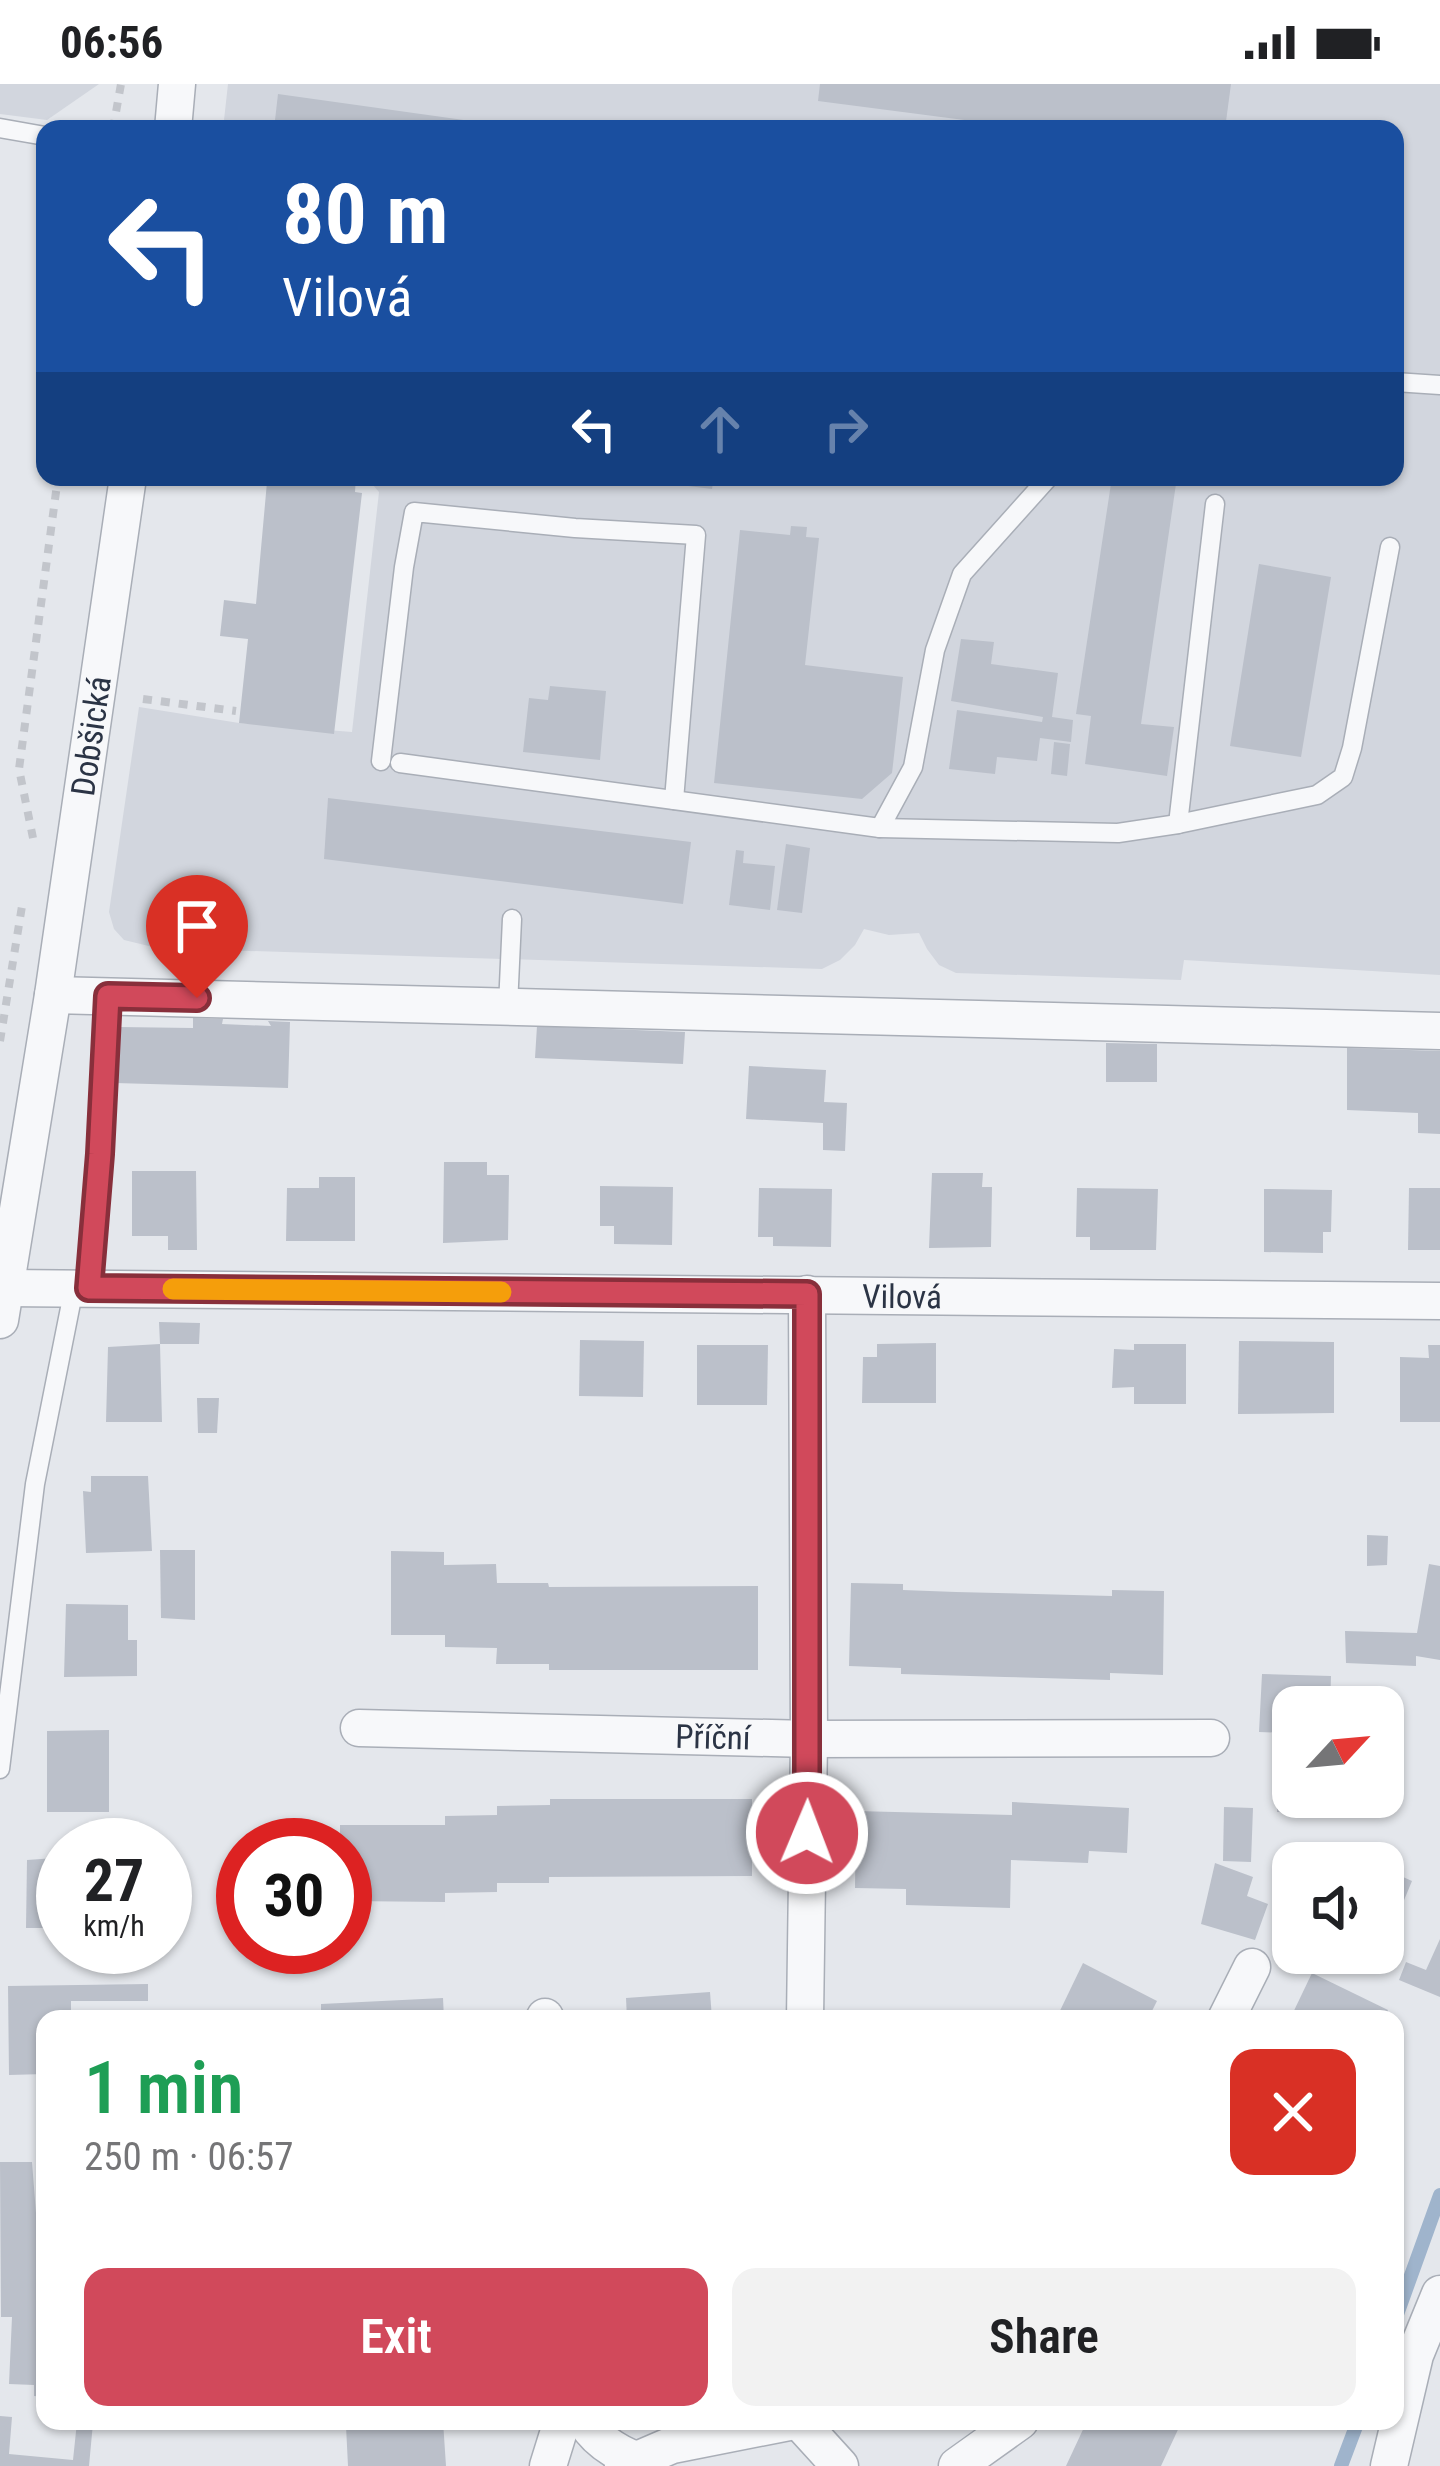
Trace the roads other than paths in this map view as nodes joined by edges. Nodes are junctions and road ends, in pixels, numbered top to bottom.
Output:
1 (178, 84) edge
2 (173, 120) edge
3 (0, 128) edge
4 (36, 134) edge
5 (1404, 383) edge
6 (1440, 385) edge
7 (127, 486) edge
8 (1041, 486) edge
9 (1215, 504) dead end
10 (1390, 547) dead end
11 (674, 800) junction
12 (1178, 824) junction
13 (880, 828) junction
14 (512, 919) dead end
15 (53, 995) junction
16 (108, 996) junction
17 (508, 1006) junction
18 (1440, 1031) edge
19 (81, 1288) junction
20 (807, 1294) junction
21 (2, 1299) edge
22 (1440, 1301) edge
23 (359, 1728) dead end
24 (1211, 1738) dead end
25 (809, 1739) junction
26 (0, 1769) edge
27 (1252, 1967) dead end
28 (805, 2010) edge
29 (1230, 2010) edge
30 (1440, 2294) edge
31 (1404, 2402) edge
32 (559, 2430) edge
33 (591, 2430) edge
34 (750, 2430) edge
35 (806, 2430) edge
36 (1007, 2430) edge
37 (1397, 2430) edge
38 (630, 2463) edge
39 (548, 2466) edge
40 (840, 2466) edge
41 (957, 2466) edge
42 (1389, 2466) edge

1 - 2 street
3 - 4 lane
5 - 6 lane
7 - 15 street, Dobšická
8 - 13 lane
9 - 12 lane
10 - 12 lane
11 - 11 lane
11 - 13 lane
12 - 13 lane
14 - 17 lane
15 - 16 street
15 - 21 street, Dobšická
16 - 17 street
16 - 19 lane
17 - 18 street
19 - 20 street, Vilová
19 - 21 street, Vilová
19 - 26 lane
20 - 22 street, Vilová
20 - 25 street
23 - 25 street, Příční
24 - 25 street, Příční
25 - 28 street
27 - 29 street
30 - 31 street
32 - 39 street
33 - 38 street
34 - 38 street
35 - 40 street
36 - 41 street
37 - 42 street

